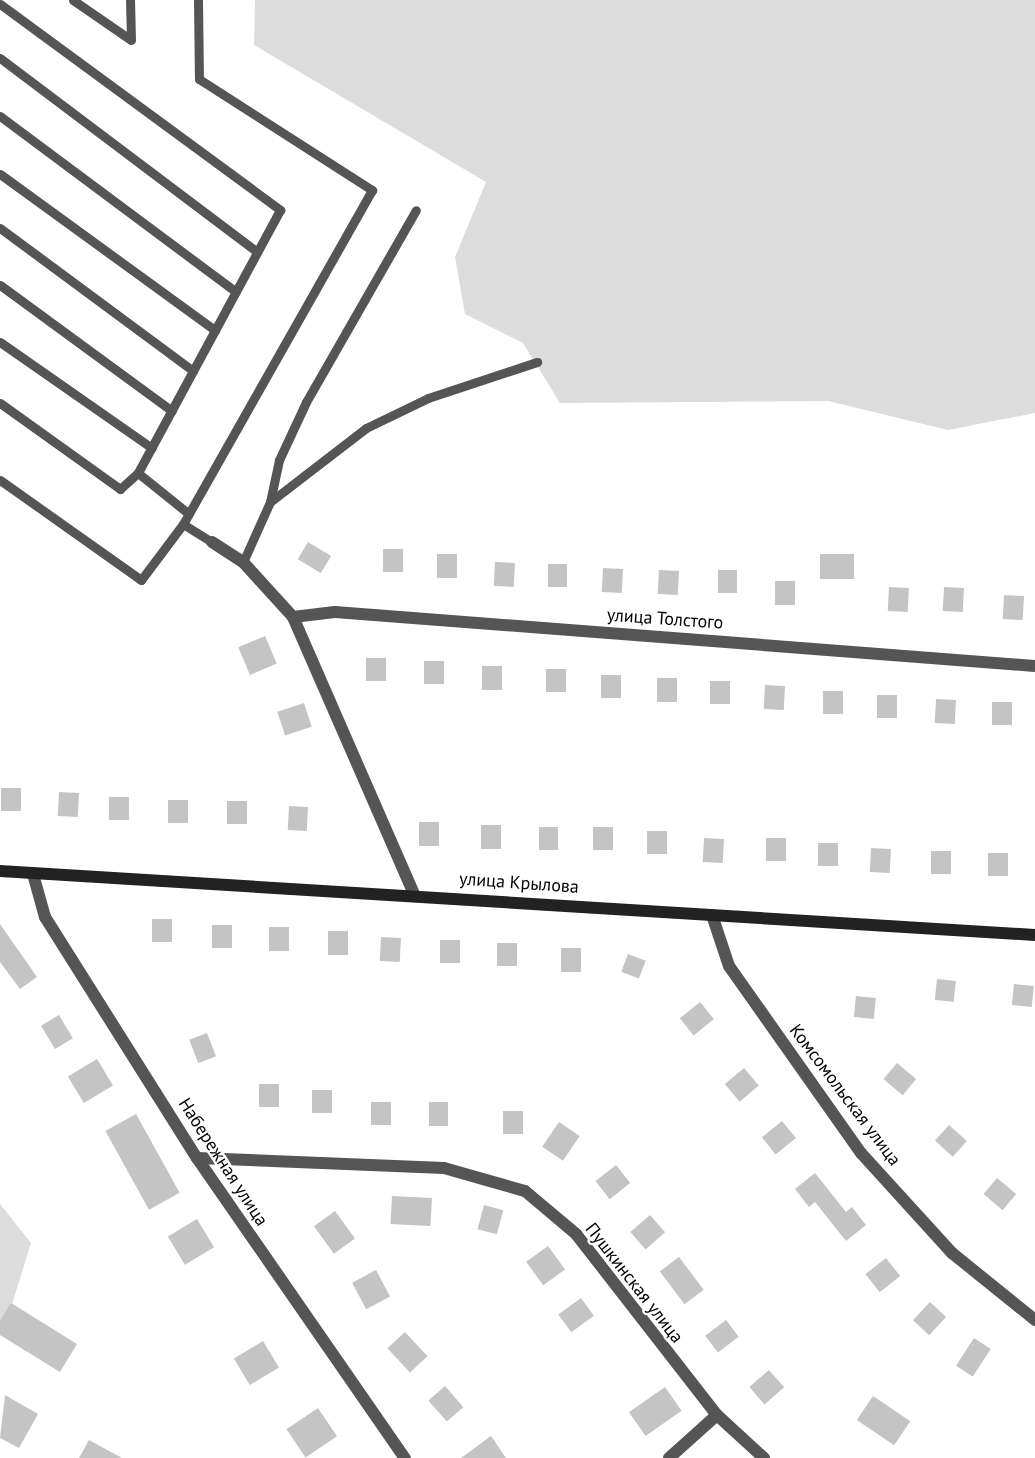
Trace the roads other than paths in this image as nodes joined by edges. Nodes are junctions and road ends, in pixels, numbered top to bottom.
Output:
1 (73, 0) edge
2 (130, 0) edge
3 (198, 0) edge
4 (0, 4) edge
5 (0, 58) edge
6 (0, 116) edge
7 (0, 174) edge
8 (416, 210) dead end
9 (0, 228) edge
10 (257, 252) junction
11 (0, 285) edge
12 (236, 292) junction
13 (215, 330) junction
14 (0, 342) edge
15 (537, 362) dead end
16 (193, 371) junction
17 (0, 403) edge
18 (172, 411) junction
19 (152, 448) junction
20 (138, 473) junction
21 (0, 480) edge
22 (270, 502) junction
23 (189, 514) junction
24 (183, 524) junction
25 (212, 542) joint
26 (243, 562) junction
27 (293, 617) junction
28 (1035, 666) edge
29 (0, 871) edge
30 (33, 874) junction
31 (414, 894) junction
32 (712, 915) junction
33 (1035, 935) edge
34 (197, 1158) junction
35 (1035, 1320) edge
36 (717, 1415) junction
37 (405, 1458) edge
38 (669, 1458) edge
39 (764, 1458) edge

1 - 2 lane
3 - 23 lane
4 - 10 lane
5 - 10 lane
6 - 12 lane
7 - 13 lane
8 - 22 lane
9 - 16 lane
10 - 12 lane
11 - 18 lane
12 - 13 lane
13 - 16 lane
14 - 19 lane
15 - 22 lane
16 - 18 lane
17 - 20 lane
18 - 19 lane
19 - 20 lane
20 - 23 lane
21 - 24 lane
22 - 26 lane
23 - 24 lane
24 - 25 lane
25 - 26 street
26 - 27 street
27 - 28 street, улица Толстого
27 - 31 street
29 - 30 main road, улица Крылова
30 - 31 main road, улица Крылова
30 - 34 street, Набережная улица
31 - 32 main road, улица Крылова
32 - 33 main road, улица Крылова
32 - 35 street, Комсомольская улица
34 - 36 street, Пушкинская улица
34 - 37 street, Набережная улица
36 - 38 street
36 - 39 street, Пушкинская улица

